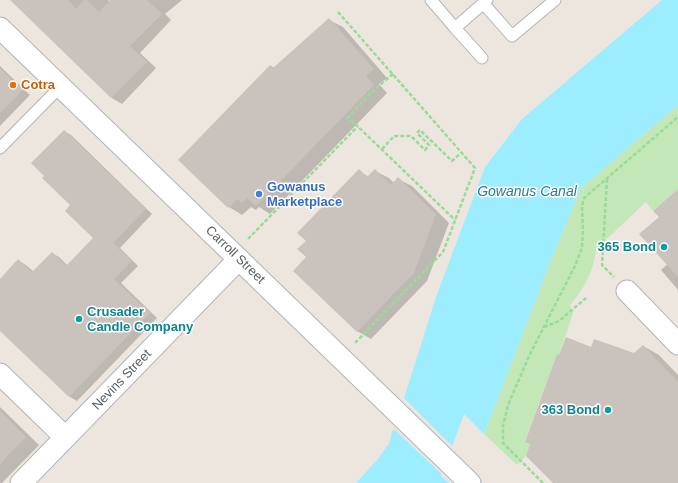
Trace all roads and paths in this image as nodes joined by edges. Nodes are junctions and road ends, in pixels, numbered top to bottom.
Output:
1 (431, 0) edge
2 (555, 0) edge
3 (485, 2) edge
4 (338, 12) dead end
5 (0, 28) edge
6 (455, 28) junction
7 (482, 58) dead end
8 (393, 74) junction
9 (61, 86) junction
10 (678, 117) edge
11 (358, 126) junction
12 (0, 148) edge
13 (382, 149) junction
14 (462, 152) junction
15 (608, 178) junction
16 (455, 220) junction
17 (243, 250) junction
18 (602, 265) dead end
19 (627, 291) dead end
20 (586, 298) dead end
21 (543, 328) junction
22 (678, 344) edge
23 (353, 345) dead end
24 (0, 374) edge
25 (65, 437) junction
26 (21, 483) edge
27 (470, 483) edge
28 (543, 483) edge

1 - 6 lane
2 - 3 lane
3 - 6 lane
4 - 8 path
5 - 9 street, Carroll Street
6 - 7 lane
8 - 11 path
8 - 14 path
9 - 12 lane
9 - 17 street, Carroll Street
10 - 15 path
11 - 13 path
11 - 17 path
13 - 14 path
13 - 16 path
14 - 16 path
15 - 18 path
15 - 21 path
16 - 23 path
17 - 25 street, Nevins Street
17 - 27 street, Carroll Street
19 - 22 street
20 - 21 path
21 - 28 path
24 - 25 street
25 - 26 street, Nevins Street

